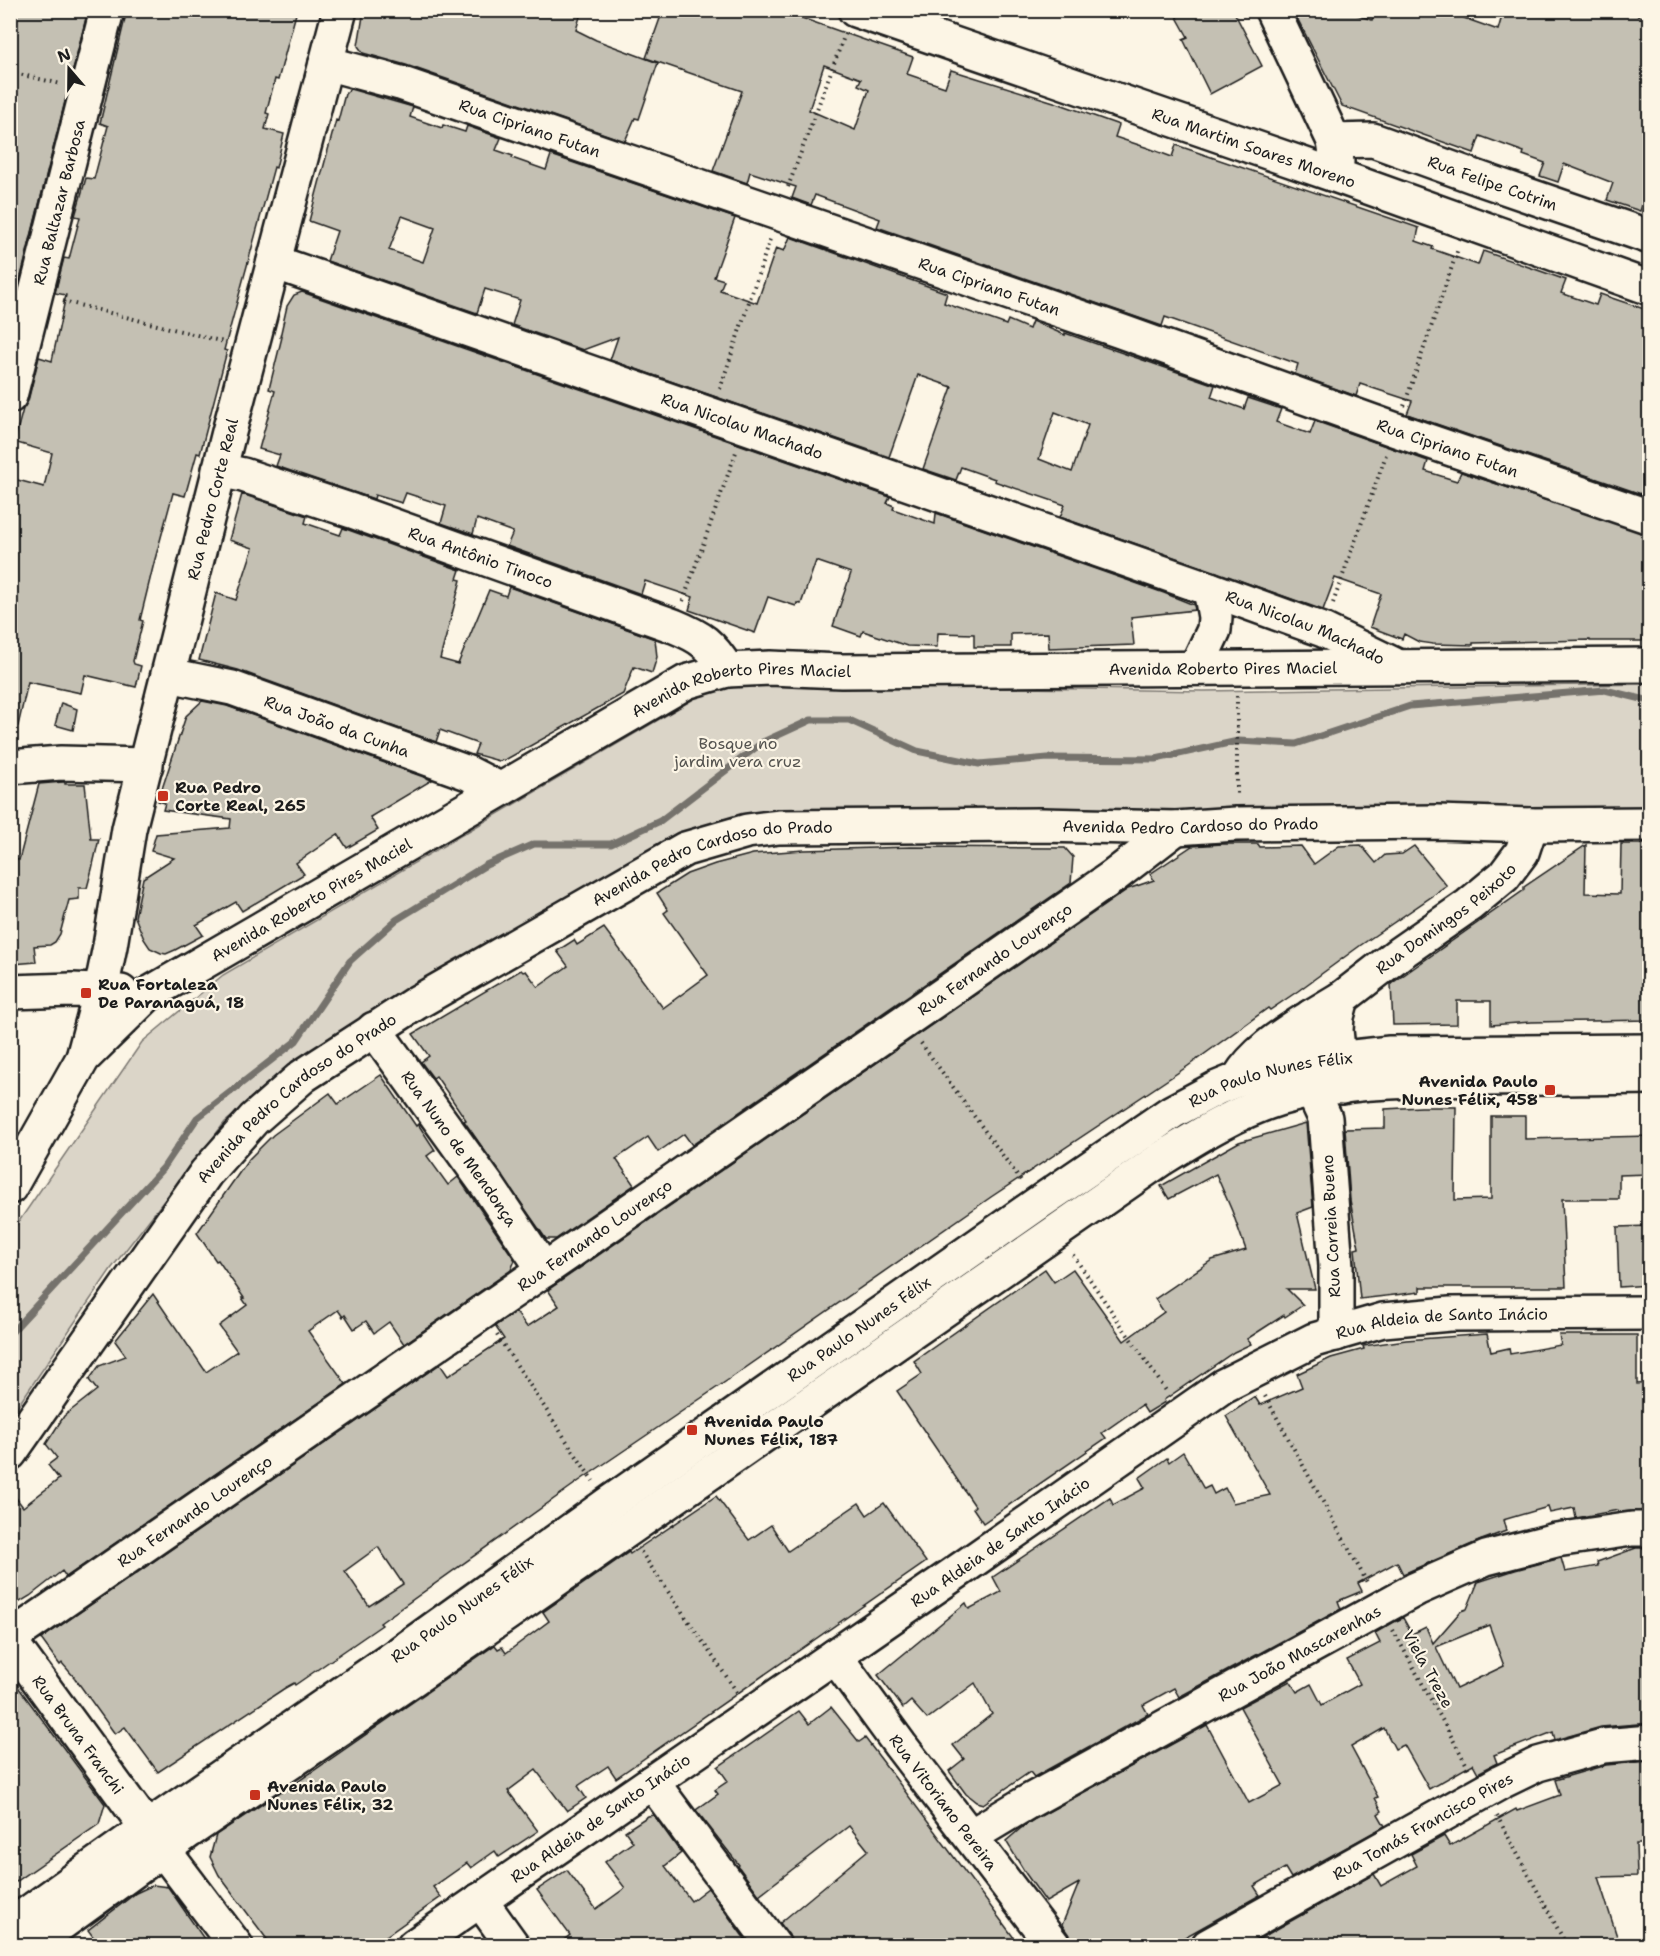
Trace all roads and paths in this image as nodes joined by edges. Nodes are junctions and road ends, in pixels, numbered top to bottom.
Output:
1 (107, 10) edge
2 (340, 10) edge
3 (855, 10) edge
4 (1272, 10) edge
5 (326, 63) junction
6 (10, 72) edge
7 (87, 91) junction
8 (1334, 141) junction
9 (1340, 177) junction
10 (1650, 237) edge
11 (274, 262) junction
12 (1650, 288) edge
13 (36, 294) junction
14 (251, 349) junction
15 (10, 396) edge
16 (746, 426) junction
17 (219, 470) junction
18 (1650, 517) edge
19 (1210, 589) junction
20 (674, 626) junction
21 (1650, 665) edge
22 (1398, 667) junction
23 (1196, 668) junction
24 (727, 670) junction
25 (169, 675) junction
26 (1237, 722) dead end
27 (146, 765) junction
28 (10, 767) edge
29 (1238, 784) dead end
30 (499, 789) junction
31 (1650, 824) edge
32 (1531, 825) junction
33 (1176, 828) junction
34 (101, 990) junction
35 (10, 992) edge
36 (147, 995) junction
37 (1342, 998) junction
38 (1312, 1016) junction
39 (905, 1021) junction
40 (374, 1029) junction
41 (1650, 1051) edge
42 (83, 1058) junction
43 (1650, 1077) edge
44 (1239, 1079) junction
45 (1326, 1083) junction
46 (10, 1187) edge
47 (1038, 1204) junction
48 (1056, 1231) junction
49 (544, 1270) junction
50 (482, 1312) junction
51 (1650, 1313) edge
52 (1336, 1334) junction
53 (1251, 1372) junction
54 (1182, 1415) junction
55 (10, 1453) edge
56 (617, 1517) junction
57 (1650, 1529) edge
58 (1381, 1608) junction
59 (10, 1639) edge
60 (835, 1656) junction
61 (751, 1714) junction
62 (1650, 1742) edge
63 (652, 1782) junction
64 (1482, 1793) junction
65 (971, 1836) junction
66 (155, 1838) junction
67 (480, 1900) junction
68 (10, 1926) edge
69 (30, 1946) edge
70 (236, 1946) edge
71 (414, 1946) edge
72 (513, 1946) edge
73 (774, 1946) edge
74 (1054, 1946) edge
75 (1208, 1946) edge
76 (1567, 1946) edge

1 - 7 street, Rua Baltazar Barbosa
2 - 5 street, Rua Pedro Corte Real
3 - 9 street, Rua Martim Soares Moreno
4 - 8 street
5 - 11 street, Rua Pedro Corte Real
5 - 18 street, Rua Cipriano Futan
6 - 7 path
7 - 13 street, Rua Baltazar Barbosa
8 - 9 street
8 - 10 street, Rua Felipe Cotrim
9 - 12 street, Rua Martim Soares Moreno
11 - 14 street, Rua Pedro Corte Real
11 - 16 street, Rua Nicolau Machado
13 - 14 path
13 - 15 street, Rua Baltazar Barbosa
14 - 17 street, Rua Pedro Corte Real
16 - 19 street, Rua Nicolau Machado
16 - 20 path
17 - 20 street, Rua Antônio Tinoco
17 - 25 street, Rua Pedro Corte Real
19 - 22 street, Rua Nicolau Machado
19 - 23 street, Rua Nicolau Machado
20 - 24 street, Rua Antônio Tinoco
21 - 22 street, Avenida Roberto Pires Maciel
22 - 23 street, Avenida Roberto Pires Maciel
23 - 24 street, Avenida Roberto Pires Maciel
24 - 30 street, Avenida Roberto Pires Maciel
25 - 27 street, Rua Pedro Corte Real
25 - 30 street, Rua João da Cunha
26 - 29 path
27 - 28 street
27 - 34 street, Rua Pedro Corte Real
30 - 36 street, Avenida Roberto Pires Maciel
31 - 32 street, Avenida Pedro Cardoso do Prado
32 - 33 street, Avenida Pedro Cardoso do Prado
32 - 37 street, Rua Domingos Peixoto
33 - 39 street, Rua Fernando Lourenço
33 - 40 street, Avenida Pedro Cardoso do Prado
34 - 35 street
34 - 36 street
34 - 42 street, Rua Pedro Corte Real
36 - 42 street, Avenida Roberto Pires Maciel
37 - 38 street, Rua Domingos Peixoto
37 - 45 street
38 - 44 street, Rua Domingos Peixoto
38 - 45 street
39 - 47 path
39 - 49 street, Rua Fernando Lourenço
40 - 49 street, Rua Nuno de Mendonça
40 - 55 street, Avenida Pedro Cardoso do Prado
41 - 45 street, Rua Paulo Nunes Félix
42 - 46 street, Avenida Roberto Pires Maciel
43 - 45 street, Rua Paulo Nunes Félix
44 - 45 street, Rua Paulo Nunes Félix
44 - 47 street, Rua Paulo Nunes Félix
45 - 48 street, Rua Paulo Nunes Félix
45 - 52 street, Rua Correia Bueno
47 - 56 street, Rua Paulo Nunes Félix
48 - 54 path
48 - 56 street, Rua Paulo Nunes Félix
49 - 50 street, Rua Fernando Lourenço
50 - 56 path
50 - 59 street, Rua Fernando Lourenço
51 - 52 street, Rua Aldeia de Santo Inácio
52 - 53 street, Rua Aldeia de Santo Inácio
53 - 54 street, Rua Aldeia de Santo Inácio
53 - 58 path, Viela Treze
54 - 60 street, Rua Aldeia de Santo Inácio
56 - 61 path
56 - 66 street, Rua Paulo Nunes Félix
57 - 58 street, Rua João Mascarenhas
58 - 64 path, Viela Treze
58 - 65 street, Rua João Mascarenhas
59 - 66 street, Rua Bruna Franchi
60 - 61 street, Rua Aldeia de Santo Inácio
60 - 65 street, Rua Vitoriano Pereira
61 - 63 street, Rua Aldeia de Santo Inácio
62 - 64 street, Rua Tomás Francisco Pires
63 - 67 street, Rua Aldeia de Santo Inácio
63 - 73 street
64 - 75 street, Rua Tomás Francisco Pires
64 - 76 path, Viela Treze
65 - 74 street, Rua Vitoriano Pereira
66 - 68 street
66 - 69 street
66 - 70 street, Rua Bruna Franchi
67 - 71 street, Rua Aldeia de Santo Inácio
67 - 72 street

